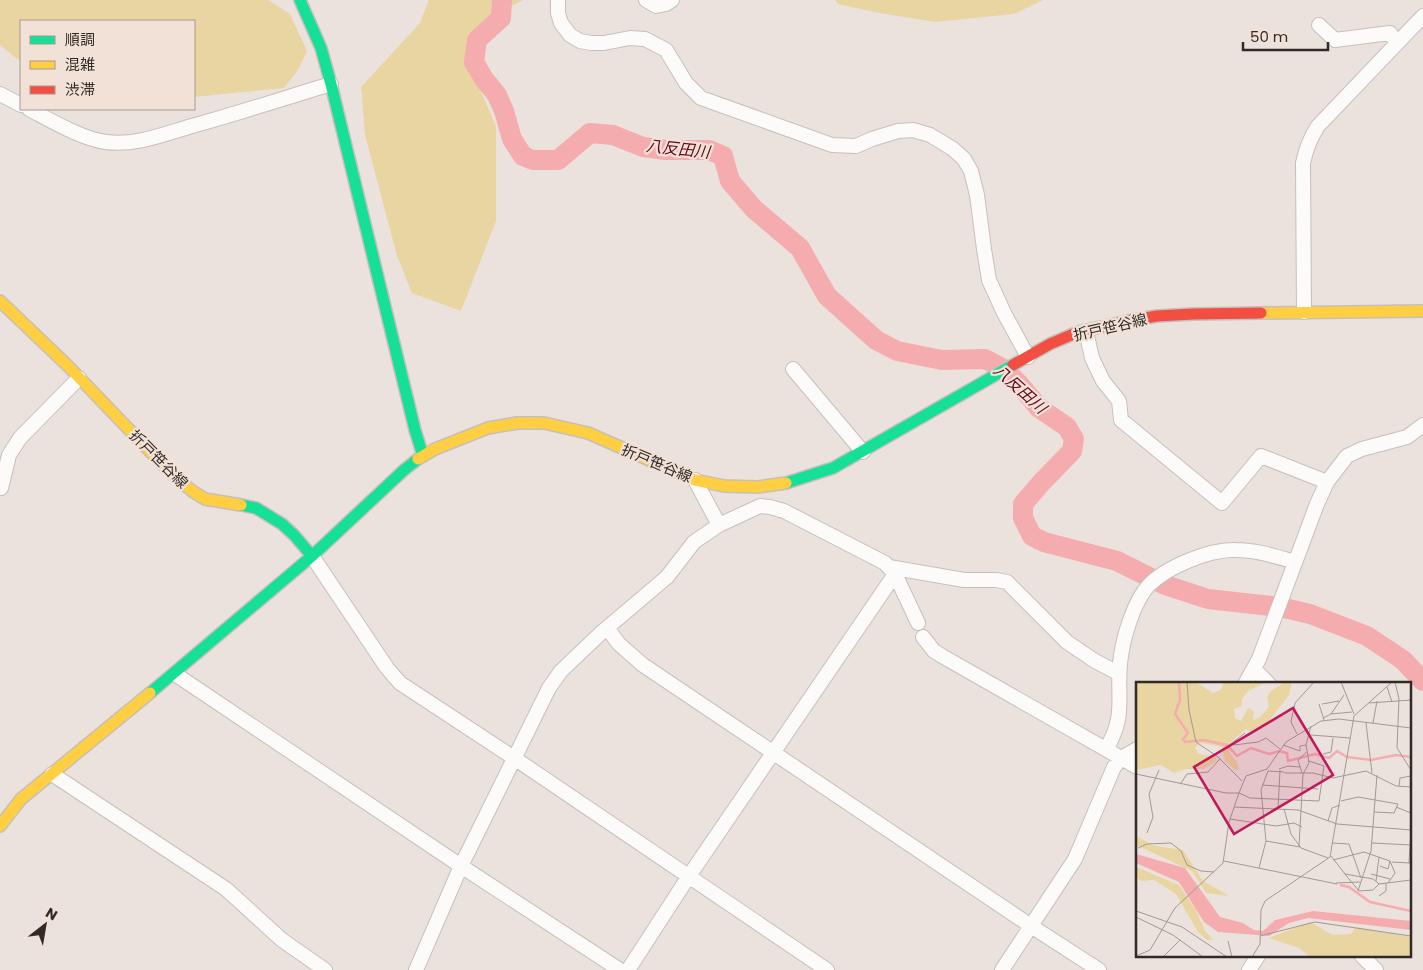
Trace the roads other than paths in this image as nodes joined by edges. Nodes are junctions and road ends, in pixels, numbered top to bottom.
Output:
1 (300, 0) edge
2 (558, 0) edge
3 (646, 0) edge
4 (672, 0) edge
5 (1423, 16) edge
6 (1319, 25) dead end
7 (1397, 43) junction
8 (331, 84) junction
9 (0, 94) edge
10 (20, 104) edge
11 (31, 110) edge
12 (0, 301) edge
13 (1423, 311) edge
14 (1304, 312) junction
15 (1086, 331) junction
16 (1028, 357) junction
17 (793, 369) dead end
18 (79, 378) junction
19 (1423, 425) edge
20 (863, 452) junction
21 (423, 456) junction
22 (695, 480) junction
23 (1327, 482) junction
24 (766, 486) junction
25 (1, 488) edge
26 (760, 506) junction
27 (719, 525) junction
28 (312, 556) junction
29 (1295, 562) junction
30 (892, 571) junction
31 (918, 623) dead end
32 (607, 628) junction
33 (923, 637) dead end
34 (1254, 669) junction
35 (1118, 673) junction
36 (175, 674) junction
37 (1246, 682) edge
38 (1267, 682) edge
39 (1106, 749) junction
40 (1136, 750) edge
41 (773, 753) junction
42 (514, 758) junction
43 (1122, 758) junction
44 (1136, 766) edge
45 (52, 774) junction
46 (0, 826) edge
47 (461, 866) junction
48 (689, 876) junction
49 (1031, 926) junction
50 (1257, 958) edge
51 (1364, 958) edge
52 (325, 970) edge
53 (416, 970) edge
54 (620, 970) edge
55 (628, 970) edge
56 (827, 970) edge
57 (1002, 970) edge
58 (1099, 970) edge
59 (1249, 970) edge
60 (1376, 970) edge

1 - 8 main road
2 - 16 street
3 - 4 street
5 - 7 street
6 - 7 street
7 - 14 street
8 - 11 street
8 - 21 main road
9 - 10 street
12 - 18 main road, 折戸笹谷線
13 - 14 main road, 折戸笹谷線
14 - 15 main road, 折戸笹谷線
15 - 16 main road, 折戸笹谷線
15 - 23 street
16 - 20 main road, 折戸笹谷線
17 - 20 street
18 - 25 street
18 - 28 main road, 折戸笹谷線
19 - 23 street
20 - 24 main road, 折戸笹谷線
21 - 22 main road, 折戸笹谷線
21 - 28 main road, 折戸笹谷線
22 - 24 main road, 折戸笹谷線
22 - 27 street
23 - 29 street
24 - 26 street
26 - 27 street
26 - 30 street
27 - 32 street
28 - 36 main road
28 - 42 street
29 - 34 street
29 - 35 street
30 - 31 street
30 - 35 street
30 - 41 street
32 - 41 street
32 - 42 street
33 - 39 street
34 - 37 street
34 - 38 street
35 - 39 street
36 - 45 main road
36 - 47 street
39 - 43 street
40 - 43 street
41 - 48 street
41 - 49 street
42 - 47 street
42 - 48 street
43 - 44 street
43 - 49 street
45 - 46 main road
45 - 52 street
47 - 53 street
47 - 54 street
48 - 55 street
48 - 56 street
49 - 57 street
49 - 58 street
50 - 59 street
51 - 60 street

